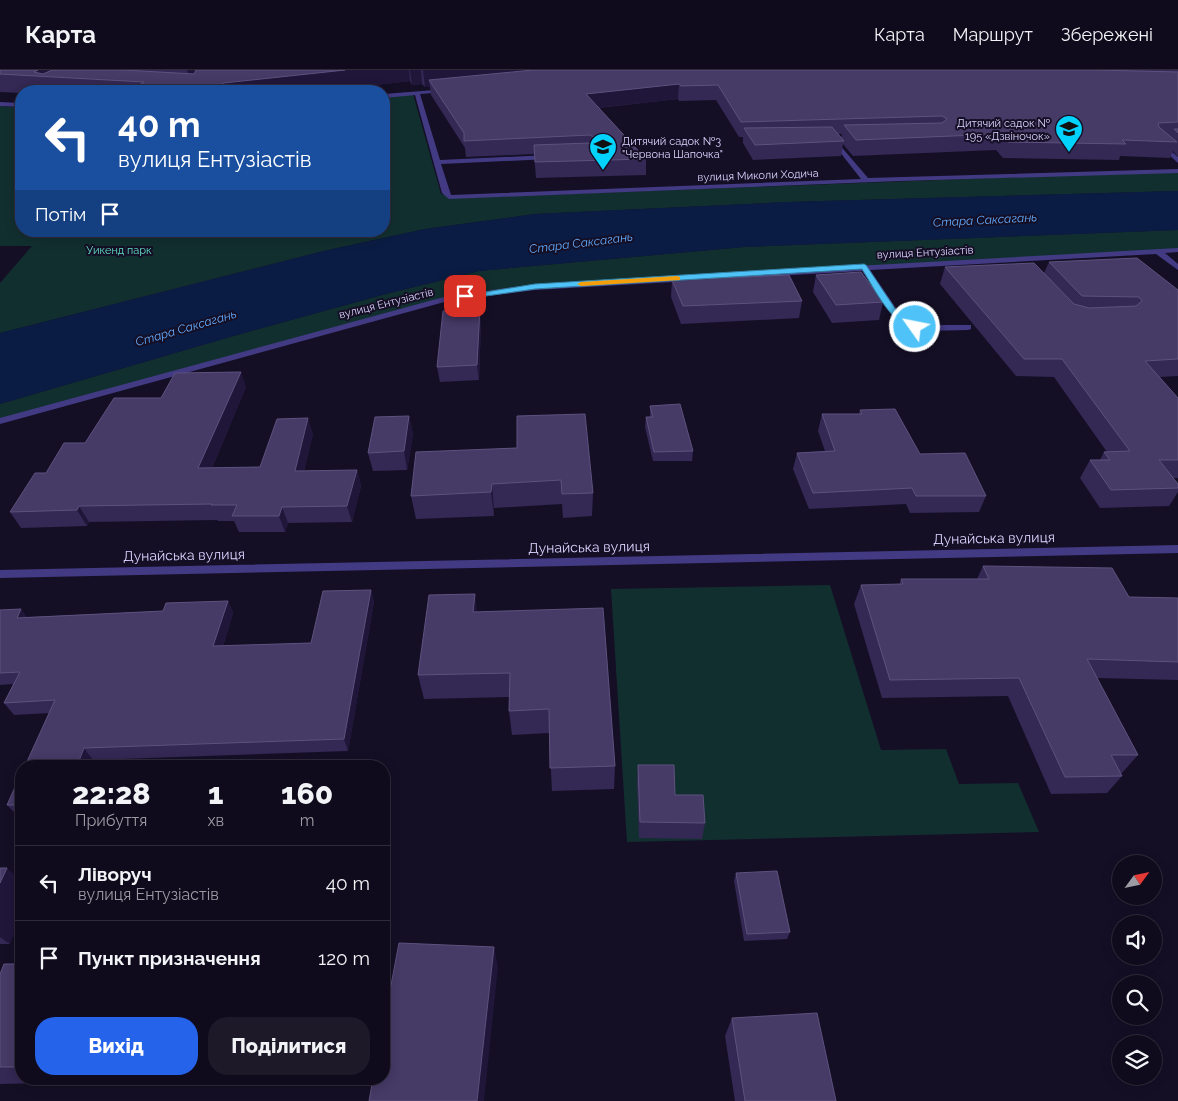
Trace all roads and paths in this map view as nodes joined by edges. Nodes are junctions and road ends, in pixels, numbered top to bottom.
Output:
1 (455, 89) edge
2 (416, 92) junction
3 (390, 95) edge
4 (0, 104) edge
5 (15, 105) edge
6 (823, 138) edge
7 (832, 138) junction
8 (842, 138) edge
9 (1170, 140) edge
10 (561, 157) edge
11 (1178, 161) edge
12 (437, 162) junction
13 (1178, 171) edge
14 (866, 180) junction
15 (1178, 250) edge
16 (1158, 251) junction
17 (1016, 259) junction
18 (864, 267) junction
19 (1022, 267) edge
20 (1178, 268) edge
21 (968, 327) dead end
22 (0, 421) edge
23 (1178, 549) edge
24 (0, 574) edge

1 - 2 street
2 - 3 street
2 - 12 street, вулиця Миколи Ходича
4 - 5 street
6 - 7 street
7 - 8 street
7 - 14 street
9 - 11 street
10 - 12 street
12 - 14 street, вулиця Миколи Ходича
13 - 14 street, вулиця Миколи Ходича
15 - 16 street, вулиця Ентузіастів
16 - 17 street, вулиця Ентузіастів
16 - 20 street
17 - 18 street, вулиця Ентузіастів
17 - 19 street
18 - 21 street
18 - 22 street, вулиця Ентузіастів
23 - 24 street, Дунайська вулиця

